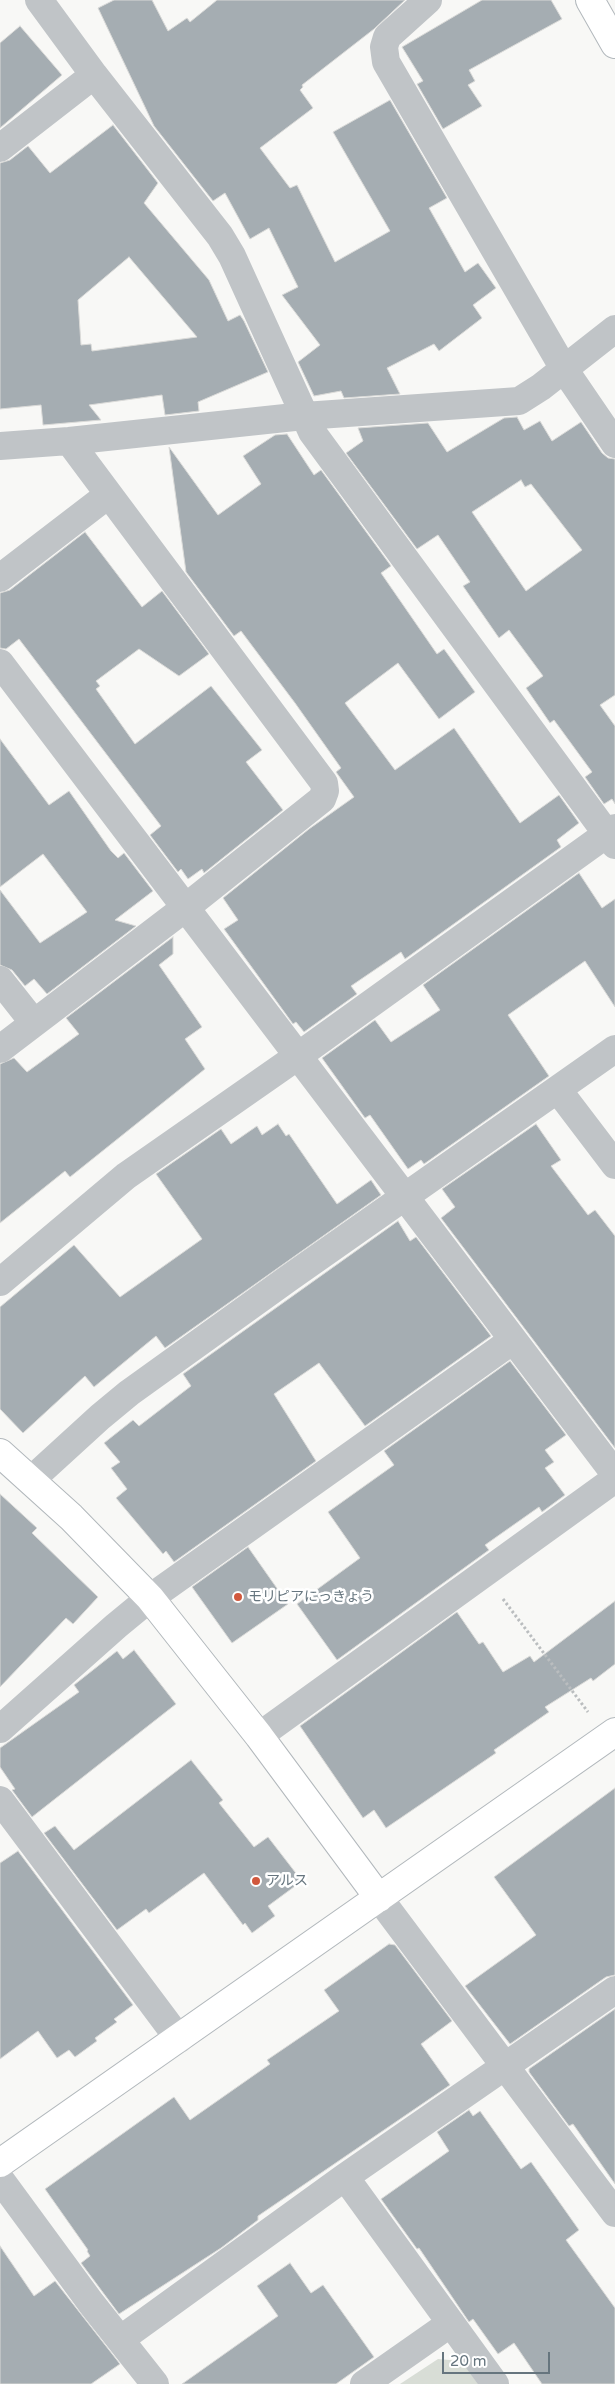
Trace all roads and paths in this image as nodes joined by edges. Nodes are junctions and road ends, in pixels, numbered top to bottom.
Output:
1 (40, 0) edge
2 (428, 0) edge
3 (590, 0) edge
4 (615, 44) edge
5 (94, 75) junction
6 (0, 148) edge
7 (615, 329) edge
8 (564, 369) junction
9 (304, 416) junction
10 (69, 441) junction
11 (615, 444) edge
12 (0, 446) edge
13 (108, 495) junction
14 (0, 578) edge
15 (0, 663) edge
16 (612, 836) edge
17 (185, 908) junction
18 (0, 980) edge
19 (34, 1022) junction
20 (0, 1049) edge
21 (615, 1049) edge
22 (298, 1056) junction
23 (558, 1090) junction
24 (615, 1165) edge
25 (405, 1196) junction
26 (0, 1282) edge
27 (513, 1340) junction
28 (0, 1453) edge
29 (615, 1474) edge
30 (615, 1479) edge
31 (31, 1480) junction
32 (484, 1573) junction
33 (150, 1598) junction
34 (588, 1712) dead end
35 (0, 1729) edge
36 (615, 1732) edge
37 (259, 1736) junction
38 (0, 1800) edge
39 (379, 1898) junction
40 (615, 1990) edge
41 (179, 2039) junction
42 (504, 2066) junction
43 (0, 2163) edge
44 (345, 2176) junction
45 (0, 2179) edge
46 (615, 2212) edge
47 (451, 2323) junction
48 (121, 2339) junction
49 (155, 2384) edge
50 (364, 2384) edge
51 (494, 2384) edge

1 - 5 street
2 - 8 street
3 - 4 street
5 - 6 street
5 - 9 street
7 - 8 street
8 - 9 street
8 - 11 street
9 - 10 street
9 - 16 street
10 - 12 street
10 - 13 street
13 - 14 street
13 - 17 street
15 - 17 street
16 - 22 street
17 - 19 street
17 - 22 street
18 - 19 street
19 - 20 street
21 - 23 street
22 - 25 street
22 - 26 street
23 - 24 street
23 - 25 street
25 - 27 street
25 - 31 street
27 - 29 street
27 - 33 street
28 - 31 street
30 - 32 street
31 - 33 street
32 - 34 path
32 - 37 street
33 - 35 street
33 - 37 street
36 - 39 street
37 - 39 street
38 - 41 street
39 - 41 street
39 - 42 street
40 - 42 street
41 - 43 street
42 - 44 street
42 - 46 street
44 - 47 street
44 - 48 street
45 - 48 street
47 - 50 street
47 - 51 street
48 - 49 street

